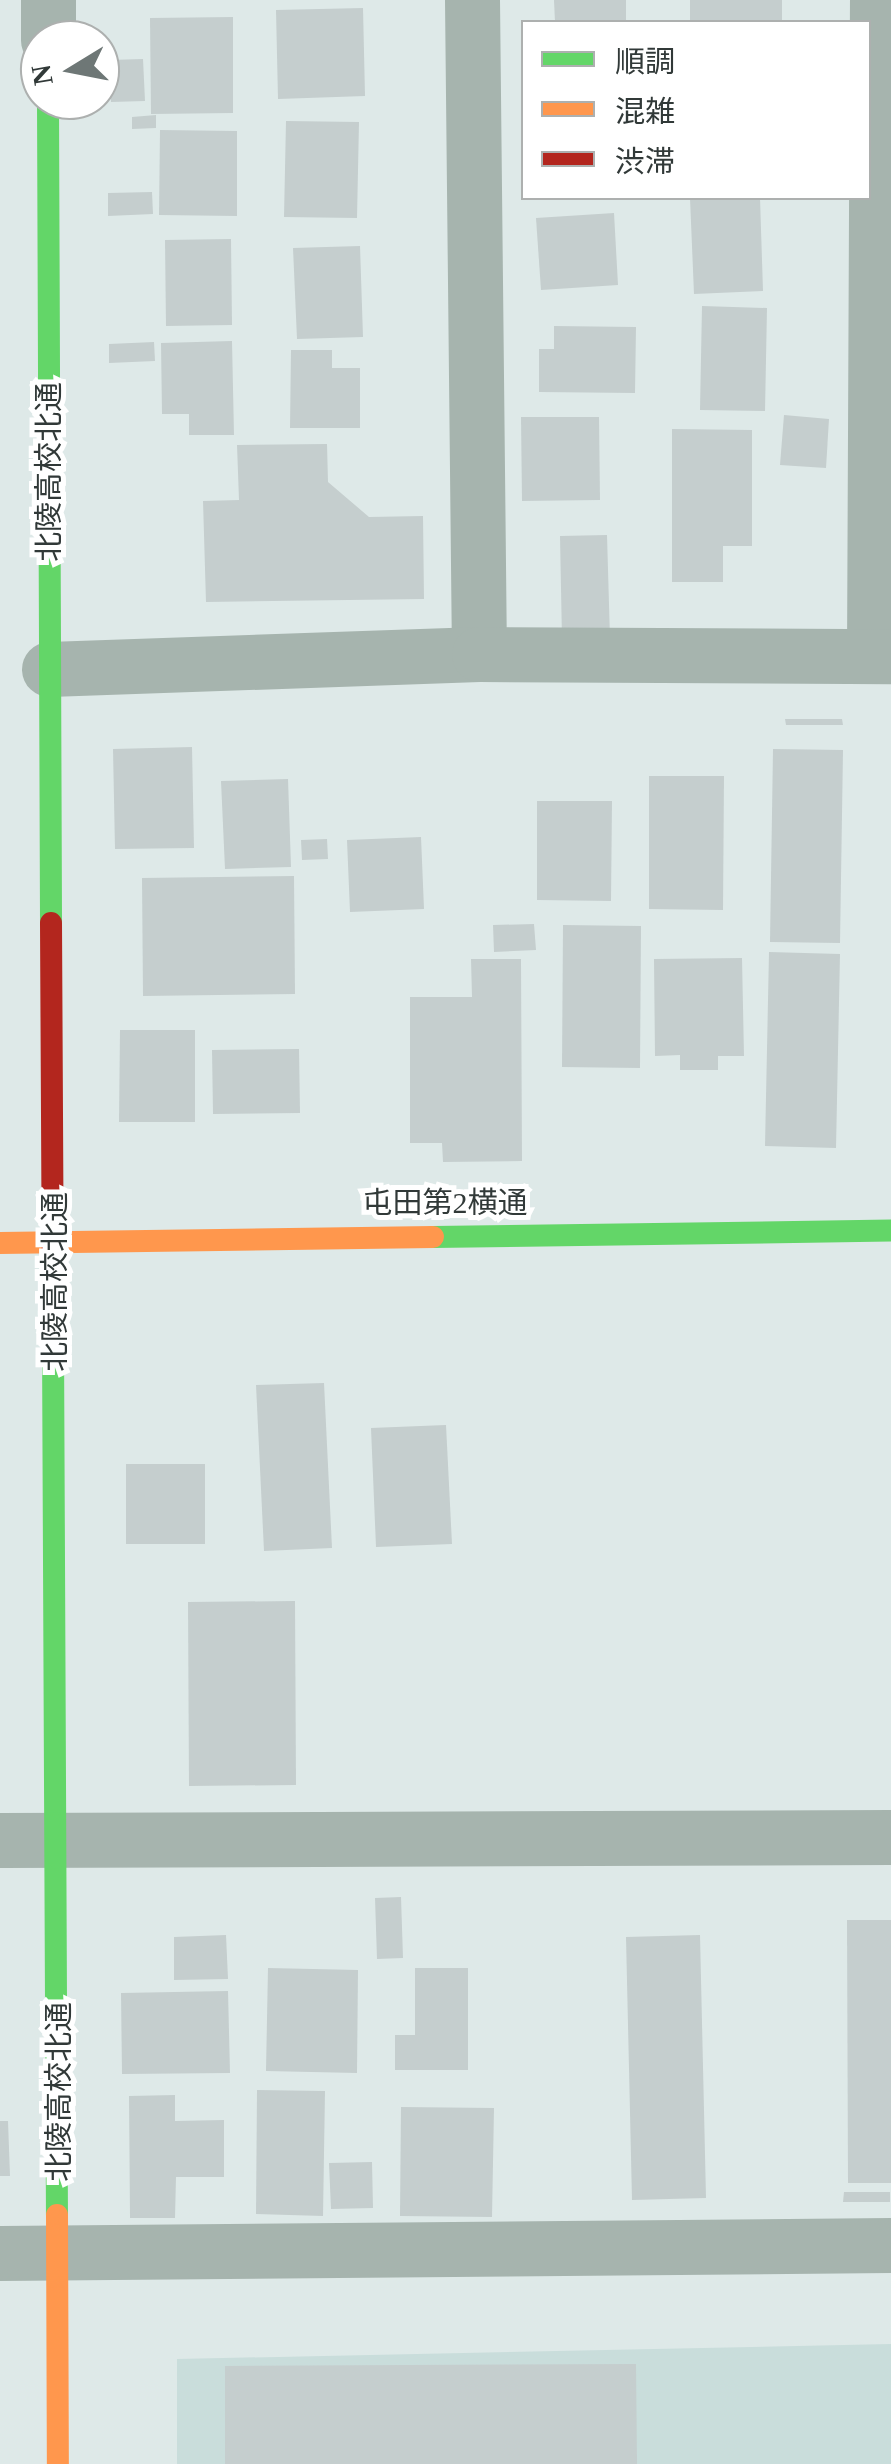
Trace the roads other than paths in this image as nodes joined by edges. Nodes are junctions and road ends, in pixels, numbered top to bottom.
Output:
1 (472, 0) edge
2 (876, 0) edge
3 (48, 120) edge
4 (479, 654) junction
5 (882, 656) edge
6 (49, 669) junction
7 (891, 1231) edge
8 (60, 1236) junction
9 (0, 1242) edge
10 (891, 1837) edge
11 (61, 1839) junction
12 (0, 1840) edge
13 (891, 2246) edge
14 (0, 2254) edge
15 (58, 2254) junction
16 (58, 2464) edge

1 - 4 street
2 - 5 street
3 - 6 street, 北陵高校北通
4 - 5 street
4 - 6 street
6 - 8 street, 北陵高校北通
7 - 8 street, 屯田第2横通
8 - 9 street, 屯田第2横通
8 - 11 street, 北陵高校北通
10 - 11 street
11 - 12 street
11 - 15 street, 北陵高校北通
13 - 15 street
14 - 15 street
15 - 16 street, 北陵高校北通

